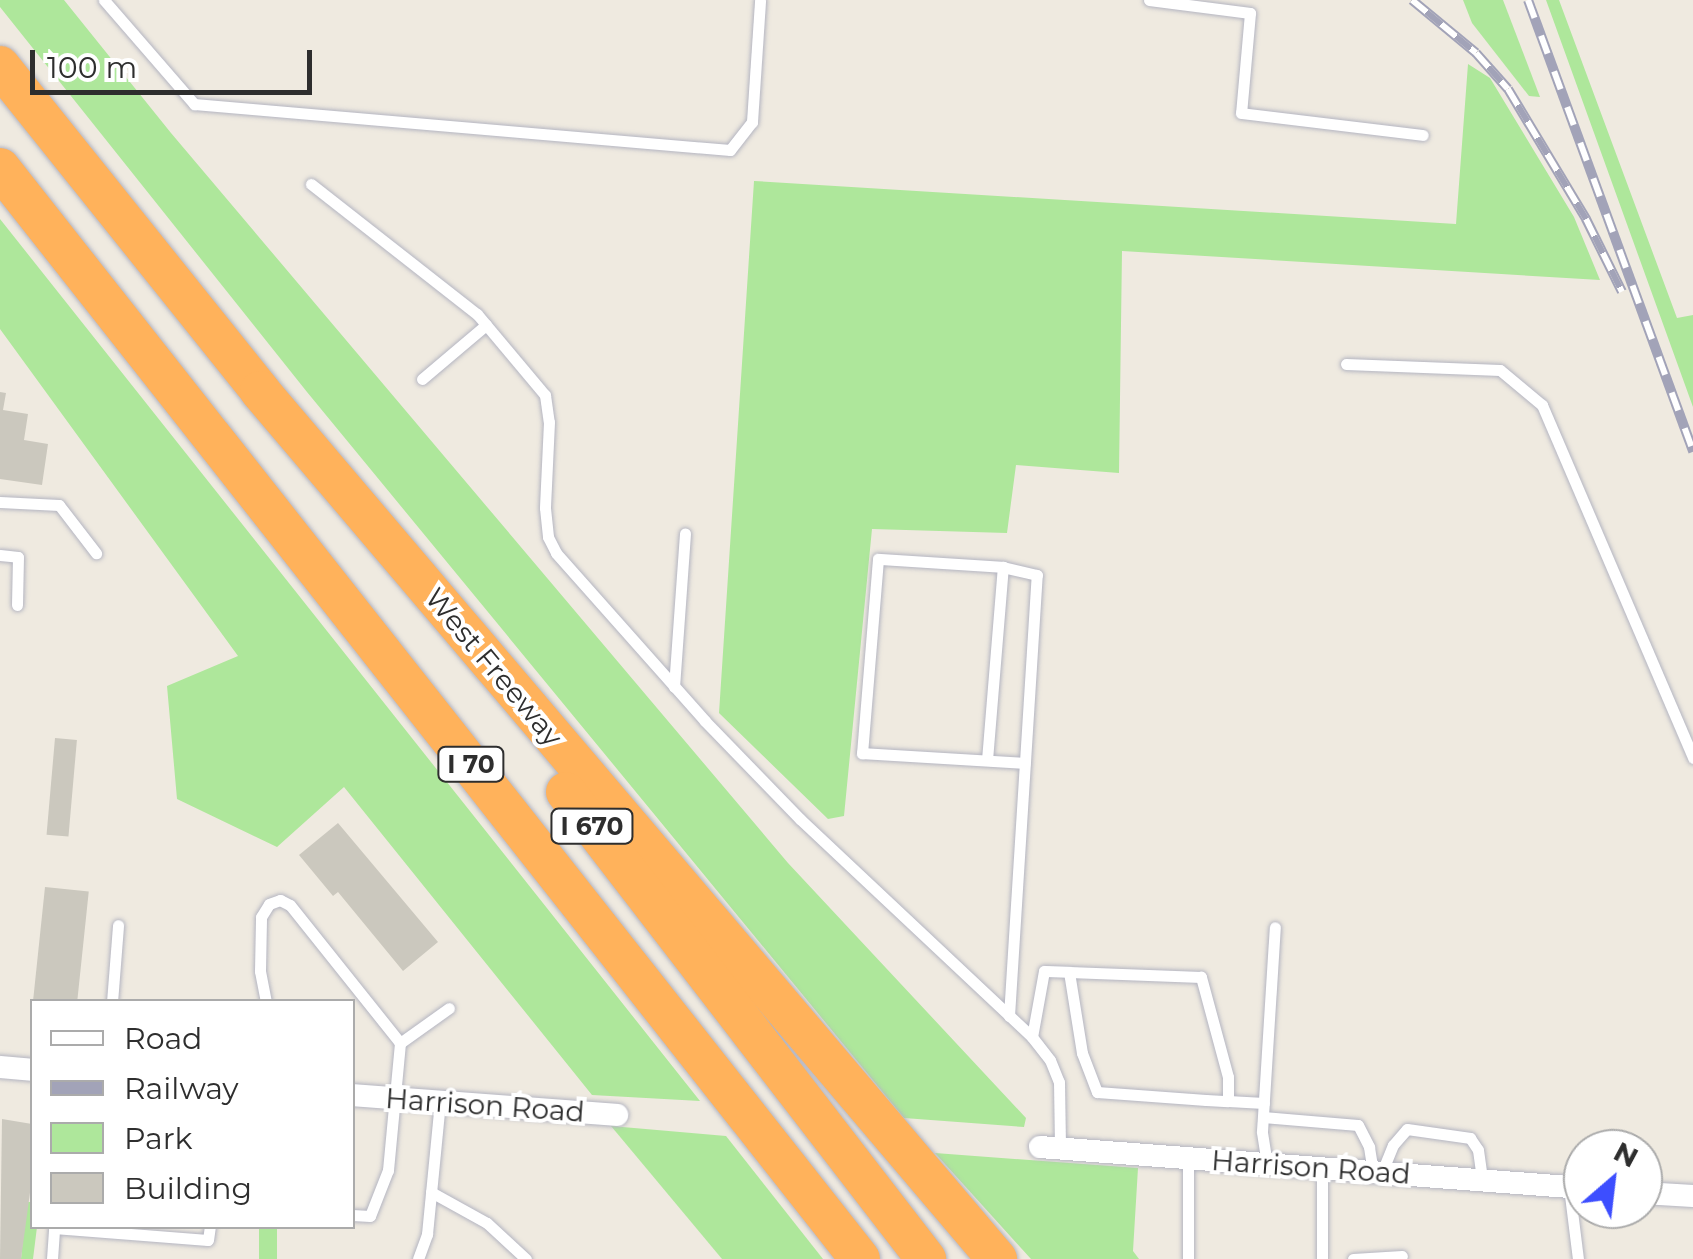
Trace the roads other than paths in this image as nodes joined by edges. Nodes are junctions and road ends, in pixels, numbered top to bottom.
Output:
1 (104, 0) edge
2 (760, 0) edge
3 (1150, 0) edge
4 (0, 66) edge
5 (1422, 135) dead end
6 (0, 168) edge
7 (310, 184) dead end
8 (486, 325) junction
9 (1346, 364) dead end
10 (422, 379) dead end
11 (260, 391) junction
12 (0, 502) edge
13 (685, 533) dead end
14 (96, 552) dead end
15 (0, 556) edge
16 (1003, 566) junction
17 (16, 605) dead end
18 (674, 687) junction
19 (1693, 758) edge
20 (987, 760) junction
21 (1025, 763) junction
22 (118, 924) dead end
23 (1275, 928) dead end
24 (1070, 972) junction
25 (112, 999) edge
26 (265, 999) edge
27 (449, 1008) dead end
28 (1009, 1016) junction
29 (1032, 1037) junction
30 (400, 1043) junction
31 (0, 1067) edge
32 (30, 1070) edge
33 (355, 1095) edge
34 (396, 1098) junction
35 (1228, 1101) junction
36 (440, 1102) junction
37 (1264, 1102) junction
38 (617, 1114) dead end
39 (1263, 1116) junction
40 (1050, 1147) joint
41 (1188, 1158) junction
42 (1268, 1164) junction
43 (1322, 1168) junction
44 (1378, 1172) junction
45 (1482, 1180) junction
46 (1563, 1187) edge
47 (431, 1192) junction
48 (1663, 1194) edge
49 (1693, 1196) edge
50 (355, 1216) edge
51 (54, 1229) edge
52 (89, 1229) edge
53 (210, 1229) edge
54 (1577, 1229) edge
55 (1402, 1256) dead end
56 (52, 1259) edge
57 (418, 1259) edge
58 (526, 1259) edge
59 (860, 1259) edge
60 (926, 1259) edge
61 (997, 1259) edge
62 (1188, 1259) edge
63 (1322, 1259) edge
64 (1353, 1259) edge
65 (1578, 1259) edge

1 - 2 lane
3 - 5 lane
4 - 11 highway, West Freeway / I 70
6 - 59 highway, I 70
7 - 8 lane
8 - 10 lane
8 - 18 lane
9 - 19 lane
11 - 60 highway, I 670
11 - 61 highway, West Freeway / I 70
12 - 14 lane
13 - 18 lane
15 - 17 lane
16 - 20 lane
16 - 20 lane
16 - 21 lane
18 - 28 lane
20 - 21 lane
21 - 28 lane
22 - 25 lane
23 - 37 lane
24 - 29 lane
24 - 35 lane
24 - 35 lane
26 - 30 lane
27 - 30 lane
28 - 29 lane
29 - 40 lane
30 - 34 lane
31 - 32 street
33 - 34 street, Harrison Road
34 - 36 street, Harrison Road
34 - 50 lane
35 - 37 lane
36 - 38 street, Harrison Road
36 - 47 lane
37 - 39 lane
39 - 42 lane
39 - 44 lane
40 - 41 street, Harrison Road
41 - 42 street, Harrison Road
41 - 62 lane
42 - 43 street, Harrison Road
43 - 44 street, Harrison Road
43 - 63 lane
44 - 45 street, Harrison Road
44 - 45 lane
45 - 46 street, Harrison Road
47 - 57 lane
47 - 58 lane
48 - 49 street
51 - 56 lane
52 - 53 lane
54 - 65 lane
55 - 64 lane

